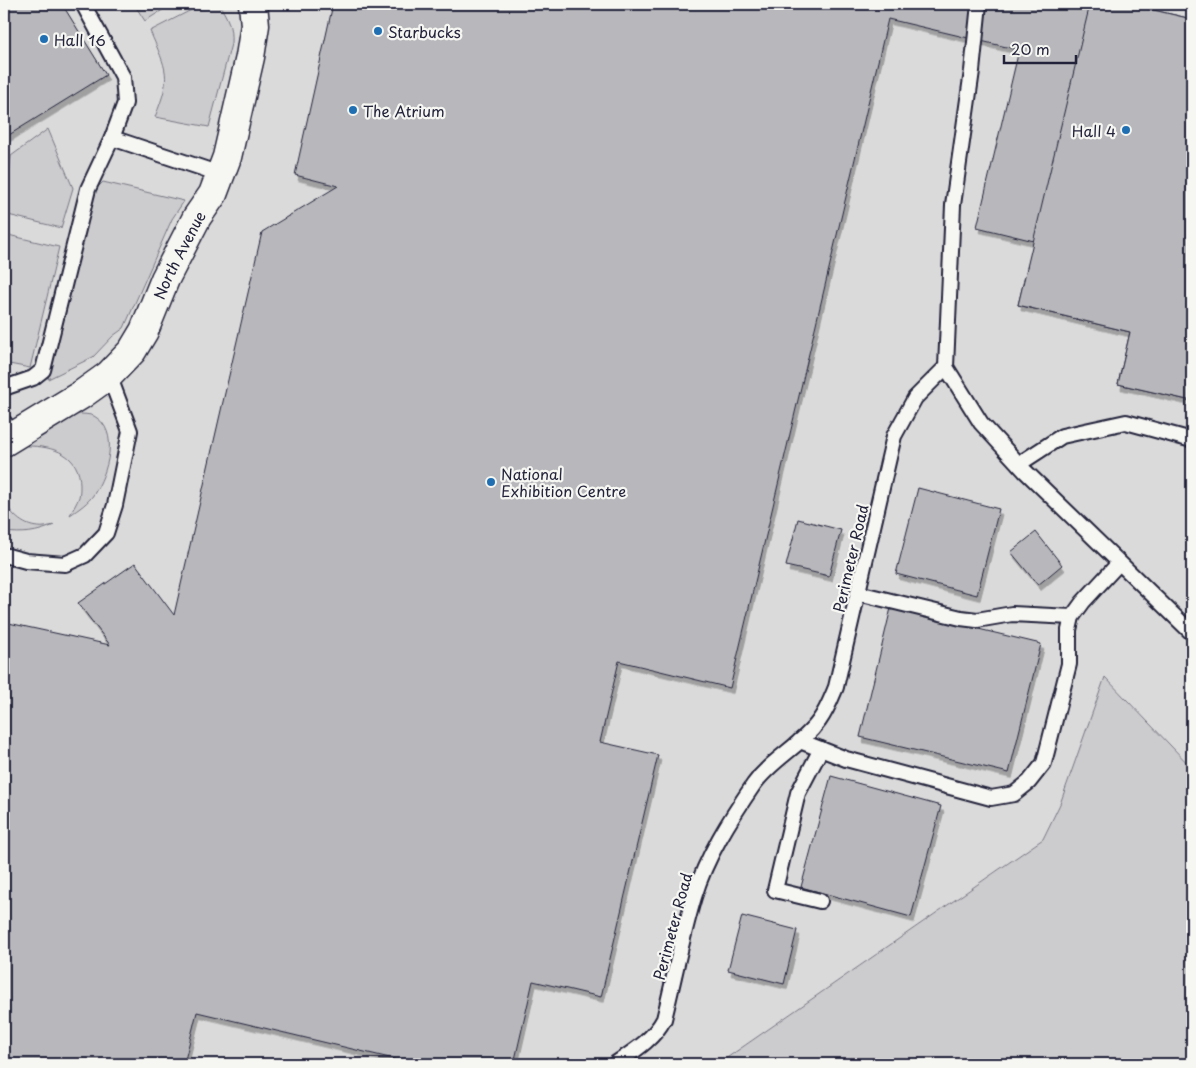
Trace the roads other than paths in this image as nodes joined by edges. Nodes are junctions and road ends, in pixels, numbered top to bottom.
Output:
1 (83, 4) edge
2 (252, 4) edge
3 (979, 4) edge
4 (112, 138) junction
5 (220, 174) junction
6 (946, 367) junction
7 (108, 375) junction
8 (4, 388) edge
9 (7, 433) edge
10 (1192, 440) edge
11 (1019, 464) junction
12 (4, 555) edge
13 (1119, 563) junction
14 (858, 593) junction
15 (1072, 616) junction
16 (1192, 633) edge
17 (800, 741) junction
18 (822, 749) junction
19 (820, 901) dead end
20 (615, 1064) edge

1 - 4 lane
2 - 5 street, North Avenue
3 - 6 lane
4 - 5 lane
4 - 8 lane
5 - 7 street, North Avenue
6 - 11 lane
6 - 14 lane, Perimeter Road
7 - 9 street, North Avenue
7 - 12 lane
10 - 11 lane
11 - 13 lane
13 - 15 lane
13 - 16 lane
14 - 15 lane
14 - 17 lane, Perimeter Road
15 - 18 lane
17 - 18 lane
17 - 20 lane, Perimeter Road
18 - 19 lane

